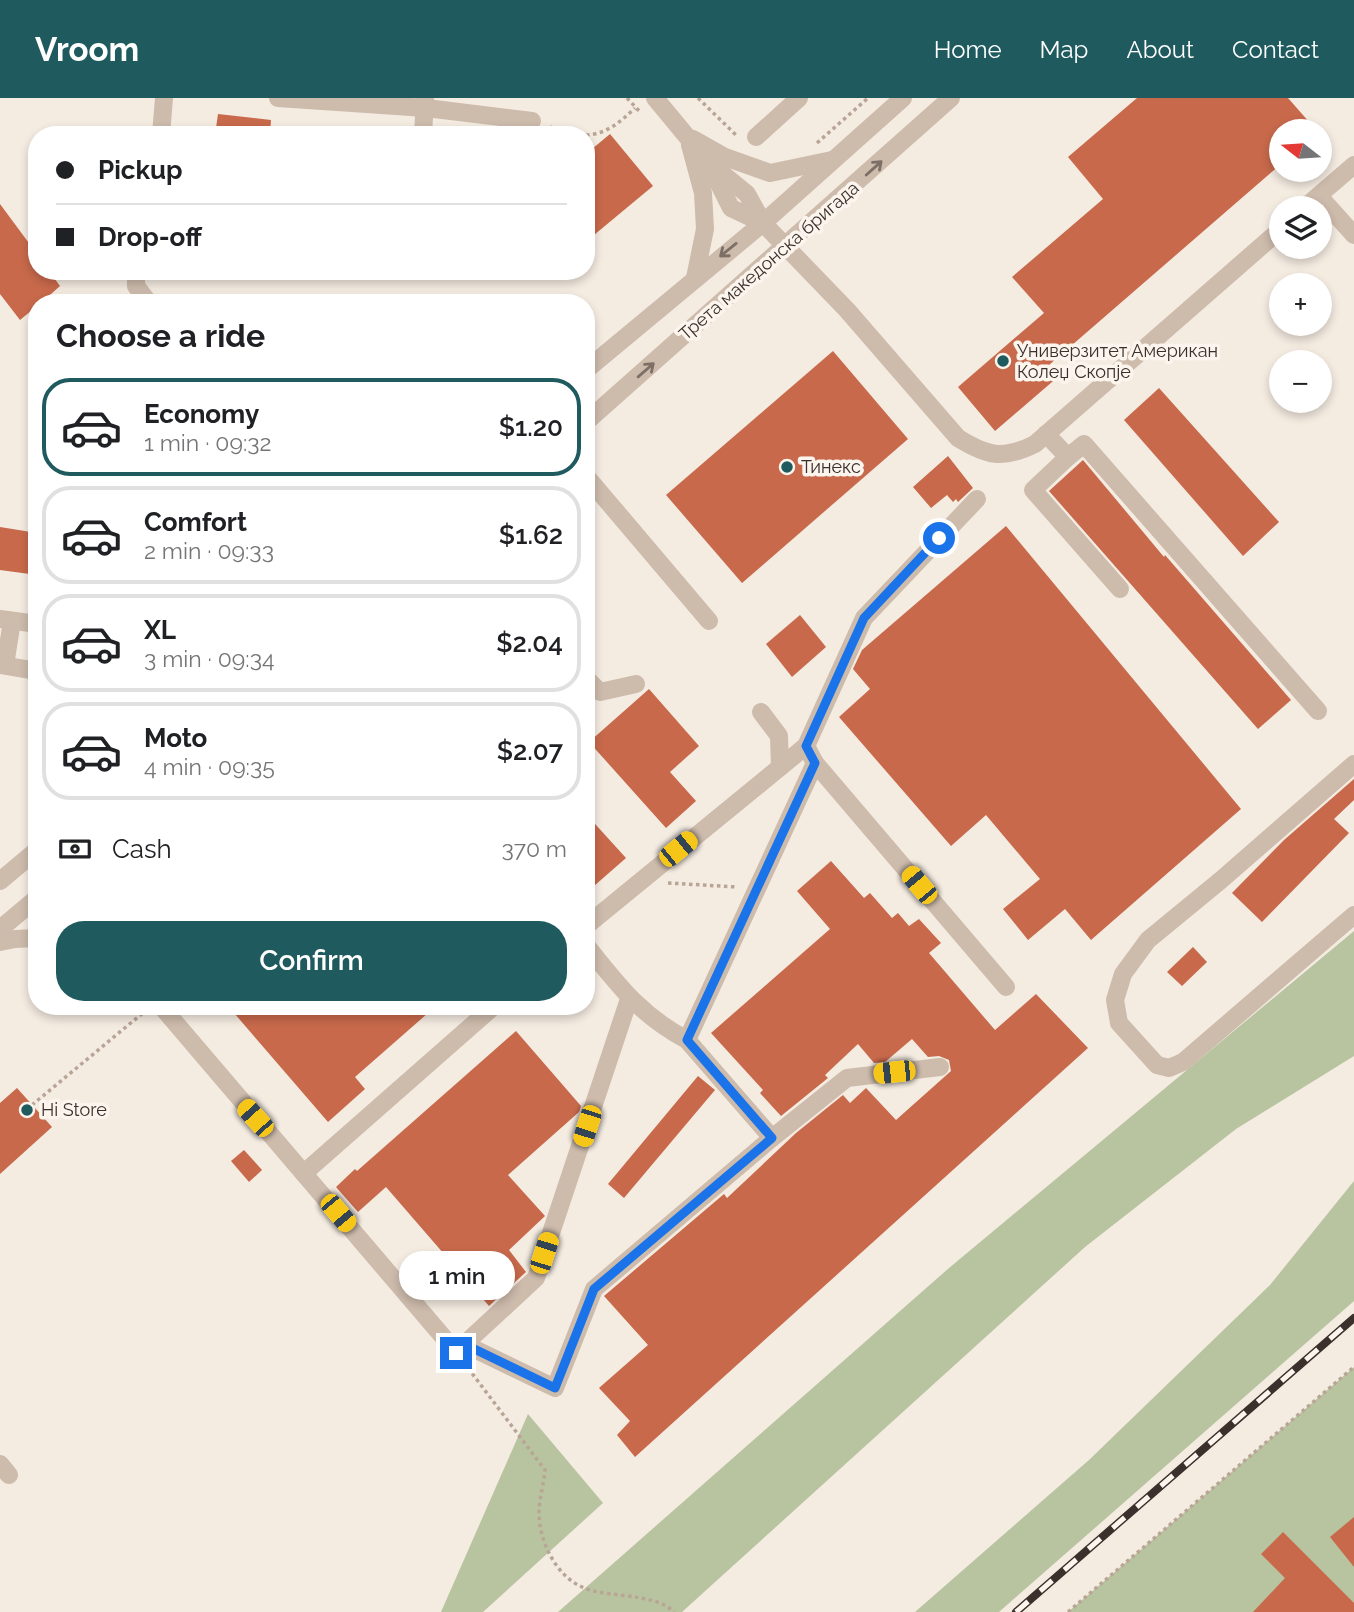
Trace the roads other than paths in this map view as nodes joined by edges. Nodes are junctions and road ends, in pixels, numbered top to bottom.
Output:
1 (164, 98) edge
2 (278, 98) edge
3 (799, 98) edge
4 (903, 98) edge
5 (951, 98) edge
6 (648, 100) edge
7 (426, 103) edge
8 (532, 121) road end
9 (162, 126) edge
10 (424, 126) edge
11 (687, 136) junction
12 (750, 140) road end
13 (835, 160) junction
14 (1354, 165) edge
15 (1318, 196) edge
16 (1332, 211) edge
17 (763, 223) junction
18 (1354, 235) edge
19 (1269, 239) edge
20 (787, 246) junction
21 (695, 278) junction
22 (595, 362) edge
23 (595, 414) edge
24 (1046, 434) junction
25 (1069, 457) junction
26 (595, 487) edge
27 (977, 499) dead end
28 (1120, 589) dead end
29 (6, 620) edge
30 (709, 621) dead end
31 (28, 623) edge
32 (3, 665) edge
33 (28, 669) edge
34 (636, 684) dead end
35 (595, 687) edge
36 (1318, 711) dead end
37 (761, 712) dead end
38 (806, 746) junction
39 (815, 763) junction
40 (1354, 764) edge
41 (780, 767) junction
42 (28, 861) edge
43 (0, 881) edge
44 (28, 906) edge
45 (1354, 915) edge
46 (595, 918) edge
47 (0, 929) edge
48 (28, 938) edge
49 (0, 942) edge
50 (595, 956) edge
51 (1006, 986) dead end
52 (629, 999) junction
53 (169, 1015) edge
54 (484, 1015) edge
55 (687, 1040) junction
56 (940, 1067) dead end
57 (772, 1138) junction
58 (304, 1173) junction
59 (460, 1348) junction

1 - 9 street
2 - 7 street
3 - 12 street
4 - 13 street, Трета македонска бригада
20 -> 5 street, Трета македонска бригада
6 - 11 street
7 - 8 street
7 - 10 street
11 - 13 street
11 - 17 street
11 - 21 street
13 - 17 street, Трета македонска бригада
14 - 15 street
16 - 18 street
17 - 20 street
17 -> 21 street, Трета македонска бригада
19 - 24 street
23 -> 20 street, Трета македонска бригада
20 - 24 street
21 - 22 street, Трета македонска бригада
24 - 25 street
25 - 28 street
25 - 36 street
26 - 30 street
27 - 38 street
29 - 31 street
29 - 32 street
32 - 33 street
34 - 35 street
37 - 41 street
38 - 39 street
38 - 41 street
39 - 51 street
39 - 55 street
40 - 45 street
41 - 46 street
42 - 43 street
44 - 47 street
48 - 49 street
50 - 52 street
52 - 55 street
52 - 59 street
53 - 58 street
54 - 58 street
55 - 57 street
56 - 57 street
57 - 59 street
58 - 59 street

